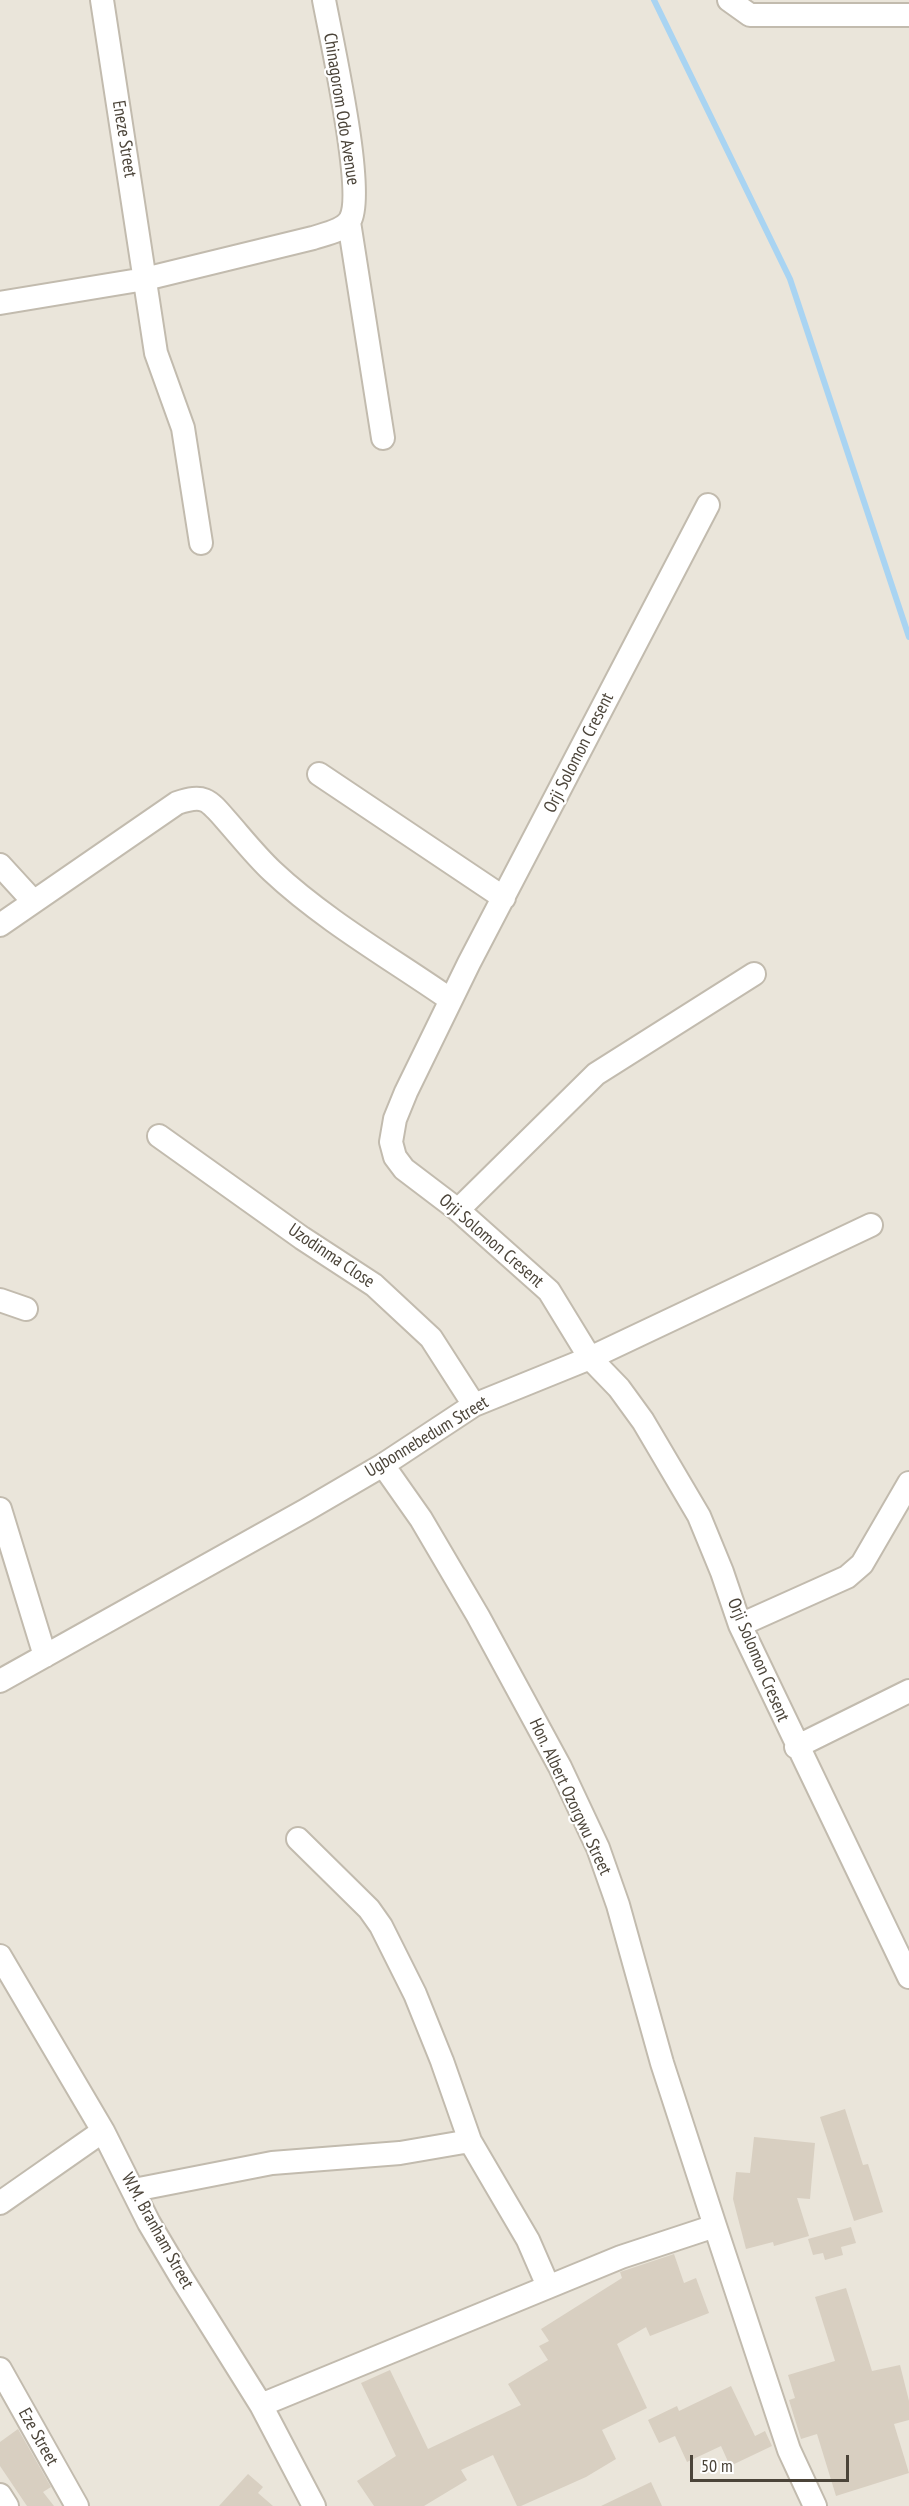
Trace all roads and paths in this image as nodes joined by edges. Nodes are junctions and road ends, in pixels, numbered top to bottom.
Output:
1 (102, 0) edge
2 (324, 0) edge
3 (729, 0) edge
4 (909, 15) edge
5 (349, 222) junction
6 (145, 279) junction
7 (0, 303) edge
8 (383, 438) dead end
9 (708, 505) dead end
10 (201, 543) dead end
11 (319, 774) dead end
12 (0, 865) edge
13 (504, 898) junction
14 (33, 901) junction
15 (0, 926) edge
16 (754, 974) dead end
17 (451, 1000) junction
18 (159, 1136) dead end
19 (458, 1210) junction
20 (871, 1226) dead end
21 (0, 1300) edge
22 (26, 1309) dead end
23 (590, 1358) junction
24 (474, 1405) junction
25 (383, 1465) junction
26 (909, 1483) edge
27 (0, 1509) edge
28 (740, 1625) junction
29 (45, 1656) junction
30 (0, 1681) edge
31 (909, 1691) edge
32 (796, 1747) junction
33 (298, 1839) dead end
34 (0, 1956) edge
35 (909, 1977) edge
36 (103, 2132) junction
37 (470, 2141) junction
38 (134, 2190) junction
39 (0, 2203) edge
40 (715, 2226) junction
41 (548, 2286) junction
42 (0, 2369) edge
43 (261, 2405) junction
44 (0, 2495) edge
45 (7, 2506) edge
46 (76, 2506) edge
47 (314, 2506) edge
48 (815, 2506) edge

1 - 6 street, Eneze Street
2 - 5 street, Chinagorom Odo Avenue
3 - 4 street
5 - 6 street
5 - 8 street, Chinagorom Odo Avenue
6 - 7 street
6 - 10 street, Eneze Street
9 - 13 street, Orji Solomon Cresent
11 - 13 street
12 - 14 street
13 - 17 street, Orji Solomon Cresent
14 - 15 street
14 - 17 street
16 - 19 street
17 - 19 street, Orji Solomon Cresent
18 - 24 street, Uzodinma Close
19 - 23 street, Orji Solomon Cresent
20 - 23 street, Ugbonnebedum Street
21 - 22 street
23 - 24 street, Ugbonnebedum Street
23 - 28 street, Orji Solomon Cresent
24 - 25 street, Ugbonnebedum Street
25 - 29 street, Ugbonnebedum Street
25 - 40 street, Hon. Albert Ozorgwu Street
26 - 28 street
27 - 29 street
28 - 32 street, Orji Solomon Cresent
29 - 30 street, Ugbonnebedum Street
31 - 32 street
32 - 35 street, Orji Solomon Cresent
33 - 37 street
34 - 36 street, W.M. Branham Street
36 - 38 street, W.M. Branham Street
36 - 39 street
37 - 38 street
37 - 41 street
38 - 43 street, W.M. Branham Street
40 - 41 street
40 - 48 street, Hon. Albert Ozorgwu Street
41 - 43 street
42 - 46 street, Eze Street
43 - 47 street, W.M. Branham Street
44 - 45 street

